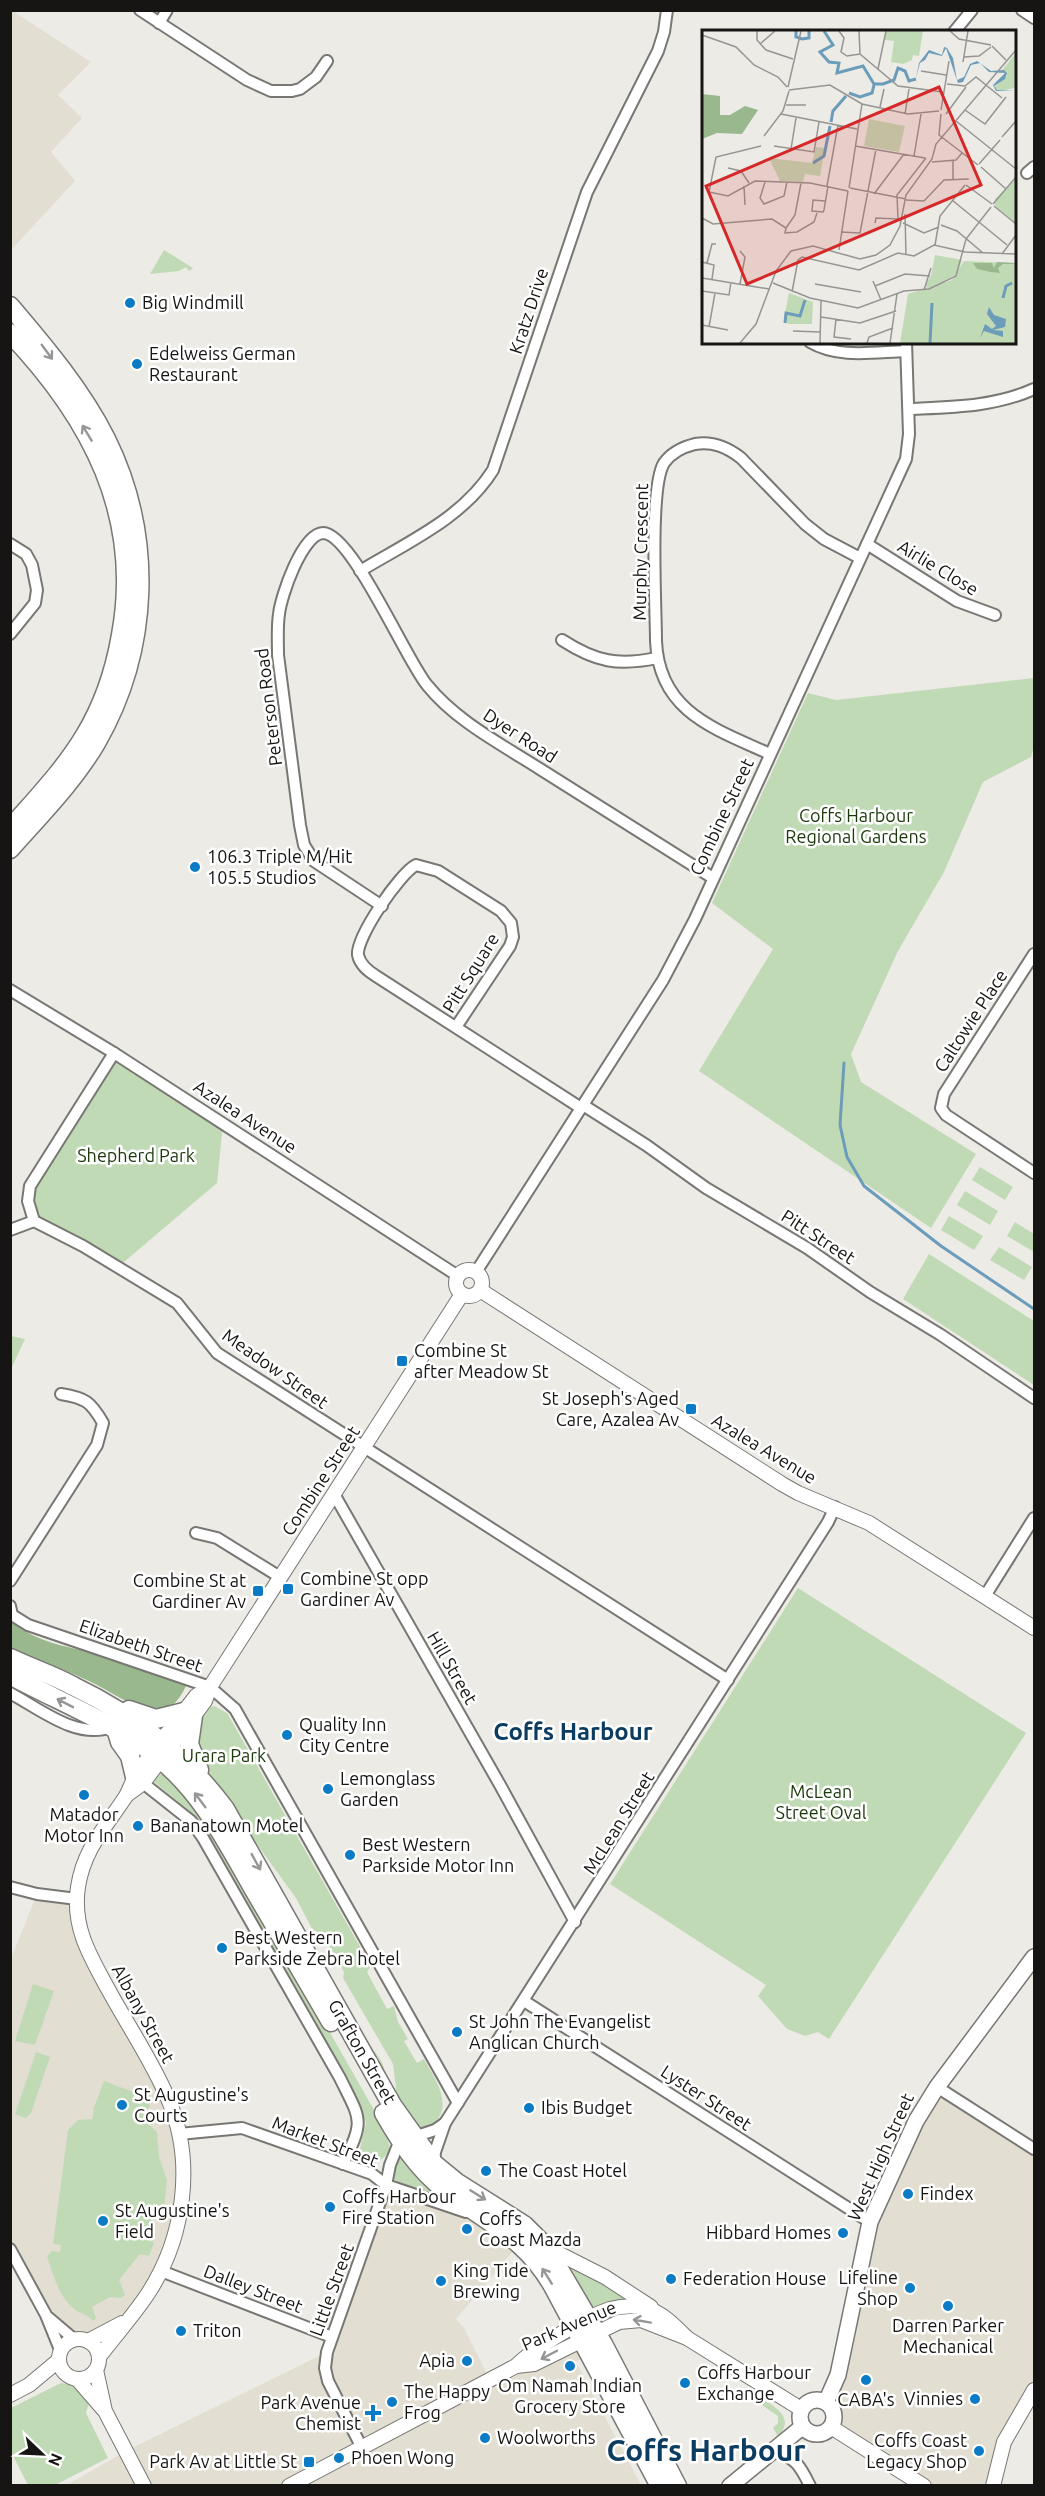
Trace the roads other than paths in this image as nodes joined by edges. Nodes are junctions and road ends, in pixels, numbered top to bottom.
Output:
1 (140, 10) edge
2 (167, 10) edge
3 (667, 10) edge
4 (972, 10) edge
5 (1022, 10) edge
6 (1035, 18) edge
7 (159, 23) junction
8 (956, 30) edge
9 (327, 61) dead end
10 (10, 306) edge
11 (10, 333) edge
12 (814, 344) edge
13 (906, 346) edge
14 (1035, 389) edge
15 (909, 409) junction
16 (10, 544) edge
17 (867, 544) junction
18 (860, 558) junction
19 (360, 571) junction
20 (995, 615) dead end
21 (10, 634) edge
22 (562, 640) dead end
23 (657, 658) junction
24 (770, 754) junction
25 (10, 829) edge
26 (10, 849) edge
27 (713, 878) junction
28 (382, 906) junction
29 (1035, 954) edge
30 (10, 990) edge
31 (456, 1027) junction
32 (114, 1053) junction
33 (582, 1107) junction
34 (1035, 1173) edge
35 (34, 1221) junction
36 (10, 1230) edge
37 (476, 1272) junction
38 (458, 1276) junction
39 (480, 1290) junction
40 (462, 1294) junction
41 (61, 1394) dead end
42 (1035, 1398) edge
43 (364, 1447) junction
44 (334, 1494) junction
45 (835, 1507) junction
46 (1035, 1518) edge
47 (196, 1533) dead end
48 (280, 1577) junction
49 (10, 1581) edge
50 (985, 1596) junction
51 (11, 1610) edge
52 (1035, 1628) edge
53 (10, 1658) edge
54 (10, 1675) edge
55 (728, 1680) junction
56 (74, 1686) junction
57 (210, 1687) junction
58 (10, 1693) edge
59 (189, 1714) junction
60 (112, 1733) junction
61 (161, 1750) junction
62 (201, 1778) junction
63 (139, 1780) junction
64 (10, 1887) edge
65 (77, 1899) junction
66 (575, 1922) junction
67 (1035, 1957) edge
68 (524, 2001) junction
69 (937, 2087) junction
70 (458, 2103) junction
71 (445, 2123) junction
72 (179, 2134) junction
73 (407, 2139) junction
74 (1035, 2149) edge
75 (344, 2164) junction
76 (434, 2164) junction
77 (387, 2185) junction
78 (489, 2220) junction
79 (870, 2222) junction
80 (546, 2247) junction
81 (10, 2249) edge
82 (161, 2271) junction
83 (657, 2312) junction
84 (46, 2315) junction
85 (126, 2321) junction
86 (585, 2329) junction
87 (333, 2337) junction
88 (687, 2338) junction
89 (82, 2341) junction
90 (60, 2356) junction
91 (97, 2364) junction
92 (72, 2377) junction
93 (29, 2385) junction
94 (1035, 2390) edge
95 (10, 2395) edge
96 (826, 2402) junction
97 (801, 2409) junction
98 (105, 2411) junction
99 (802, 2427) junction
100 (831, 2427) junction
101 (362, 2448) junction
102 (774, 2450) junction
103 (144, 2486) edge
104 (289, 2486) edge
105 (660, 2486) edge
106 (677, 2486) edge
107 (730, 2486) edge
108 (810, 2486) edge
109 (924, 2486) edge
110 (993, 2486) edge

1 - 7 street
2 - 7 street
3 - 19 street, Kratz Drive
4 - 8 street
5 - 6 street
7 - 9 street
10 -> 26 highway
25 -> 11 highway
12 - 13 street
13 - 15 street, Combine Street
14 - 15 street
15 - 17 street, Combine Street
16 - 21 street
17 - 18 street, Combine Street
17 - 20 street, Airlie Close
18 - 23 street, Murphy Crescent
18 - 24 street, Combine Street
19 - 27 street, Dyer Road
19 - 28 street, Peterson Road
22 - 23 street
23 - 24 street, Murphy Crescent
24 - 27 street, Combine Street
27 - 33 street, Combine Street
28 - 31 street, Pitt Square
28 - 31 street, Pitt Square
29 - 34 street, Caltowie Place
30 - 32 street, Azalea Avenue
31 - 33 street, Pitt Square
32 - 35 street
32 - 38 street, Azalea Avenue
33 - 37 street, Combine Street
33 - 42 street, Pitt Street
35 - 36 street
35 - 43 street, Meadow Street
37 - 38 street
37 - 39 street
38 - 40 street
39 - 40 street
39 - 45 street, Azalea Avenue
40 - 43 street, Combine Street
41 - 49 street
43 - 44 street, Combine Street
43 - 55 street, Meadow Street
44 - 48 street, Combine Street
44 - 66 street, Hill Street
45 - 50 street, Azalea Avenue
45 - 55 street, McLean Street
46 - 50 street
47 - 48 street
48 - 57 street, Combine Street
50 - 52 street, Azalea Avenue
51 - 57 street, Elizabeth Street
53 - 56 highway, Grafton Street
60 -> 54 highway, Grafton Street
55 - 66 street, McLean Street
56 - 59 highway
56 - 61 highway, Grafton Street
57 - 59 street, Combine Street
57 - 70 street, Elizabeth Street
58 - 60 street, Grafton Street
59 - 61 street, Combine Street
59 - 62 highway
60 - 61 highway, Grafton Street
60 - 63 highway
61 - 62 highway, Grafton Street
61 - 63 street, Albany Street
73 -> 61 highway, Grafton Street
62 -> 73 highway, Grafton Street
63 - 65 street, Albany Street
63 - 75 street, Grafton Street
64 - 65 street
65 - 72 street, Albany Street
66 - 68 street, McLean Street
67 - 69 main road, West High Street
68 - 70 street, McLean Street
68 - 79 street, Lyster Street
69 - 74 street
69 - 79 main road, West High Street
70 - 71 street, McLean Street
71 - 73 street
71 - 76 street, McLean Street
72 - 75 street, Market Street
72 - 82 street, Albany Street
73 - 76 highway, Grafton Street
73 - 77 street, Little Street
73 - 78 highway, Grafton Street
75 - 77 street, Market Street
76 -> 80 highway, Grafton Street
77 - 78 street, Market Street
77 - 87 street, Little Street
86 -> 78 highway, Grafton Street
79 - 96 main road, West High Street
80 - 83 street
80 - 86 highway, Grafton Street
81 - 84 street
82 - 85 street, Albany Street
82 - 87 street, Dalley Street
83 - 86 street, Park Avenue
83 - 88 street, Park Avenue
84 - 89 street
84 - 90 street
85 - 89 street, Albany Street
85 - 91 street, Albany Street
88 -> 86 street, Park Avenue
86 - 101 street, Park Avenue
86 - 105 highway, Grafton Street
86 - 106 highway, Grafton Street
87 - 101 street, Little Street
88 - 97 street
89 - 90 street
89 - 91 street
90 - 92 street
90 - 93 street
91 - 92 street
91 - 98 street
92 - 93 street
92 - 98 street
93 - 95 street
94 - 110 street
96 - 97 main road
96 - 100 main road
97 - 99 main road
98 - 103 street
99 - 100 main road
99 - 102 main road
100 - 109 street
101 - 104 street, Park Avenue
102 - 107 main road
102 - 108 street

